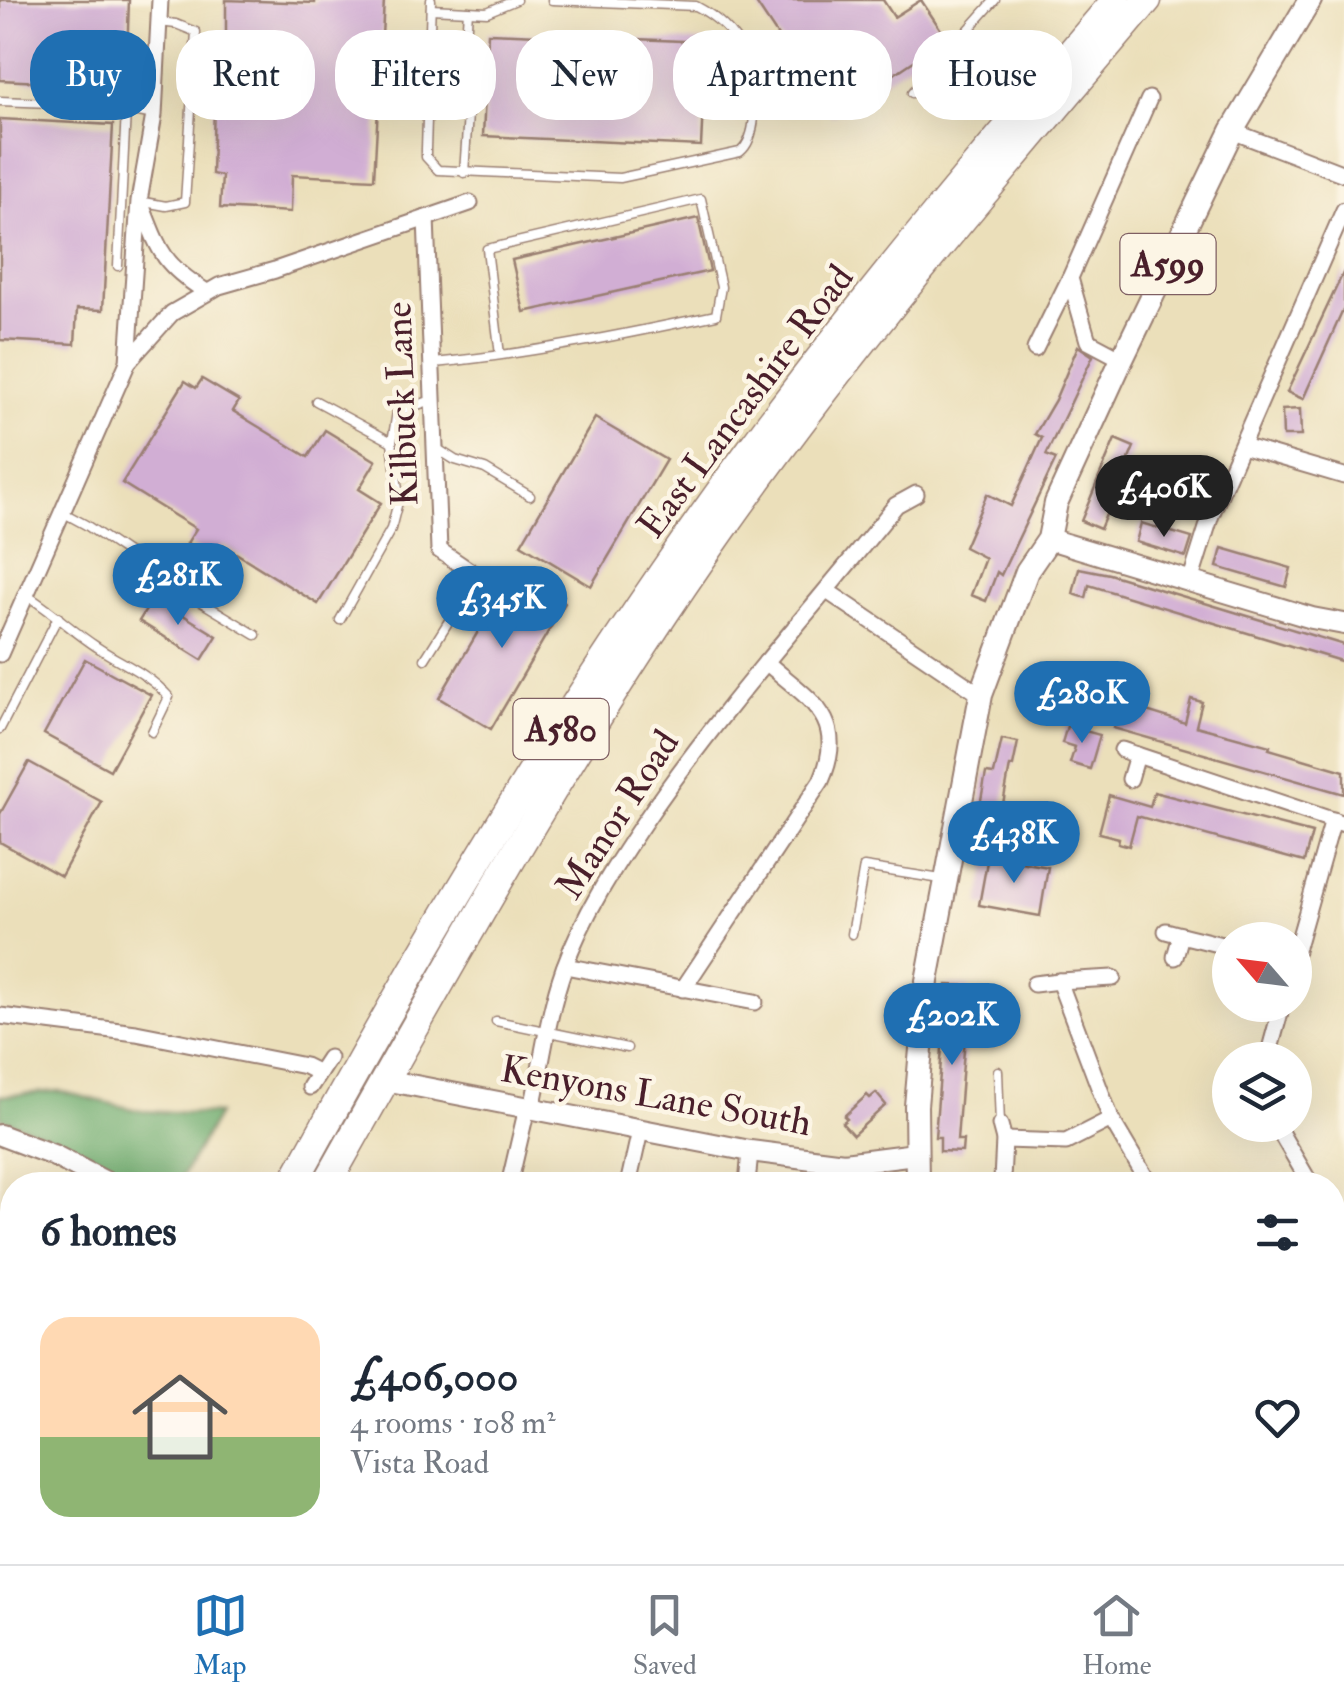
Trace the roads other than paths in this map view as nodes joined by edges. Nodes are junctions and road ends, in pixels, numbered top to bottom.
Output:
1 (160, 0) edge
2 (516, 0) edge
3 (552, 0) edge
4 (995, 0) edge
5 (1116, 0) edge
6 (1147, 0) edge
7 (1310, 0) edge
8 (431, 4) edge
9 (468, 11) junction
10 (159, 22) junction
11 (968, 30) edge
12 (156, 78) edge
13 (1149, 99) dead end
14 (0, 100) edge
15 (30, 101) edge
16 (126, 120) edge
17 (153, 120) edge
18 (1232, 131) junction
19 (464, 173) junction
20 (1344, 174) edge
21 (139, 201) junction
22 (470, 204) dead end
23 (1344, 210) edge
24 (426, 218) junction
25 (118, 266) dead end
26 (1070, 278) junction
27 (895, 282) junction
28 (206, 291) junction
29 (871, 311) junction
30 (1035, 349) dead end
31 (500, 355) junction
32 (1122, 359) junction
33 (128, 362) junction
34 (434, 363) junction
35 (435, 399) junction
36 (316, 400) dead end
37 (392, 442) junction
38 (1242, 446) junction
39 (436, 448) junction
40 (1344, 476) edge
41 (916, 494) dead end
42 (530, 496) dead end
43 (62, 512) junction
44 (1049, 539) junction
45 (470, 571) joint
46 (1190, 582) junction
47 (828, 591) junction
48 (26, 594) junction
49 (58, 616) junction
50 (340, 620) dead end
51 (1344, 624) edge
52 (256, 635) dead end
53 (0, 654) edge
54 (425, 659) dead end
55 (766, 662) junction
56 (981, 694) junction
57 (0, 729) edge
58 (152, 732) dead end
59 (1130, 779) dead end
60 (1339, 822) edge
61 (946, 880) junction
62 (1306, 922) edge
63 (852, 934) dead end
64 (1212, 942) edge
65 (1175, 957) dead end
66 (565, 966) junction
67 (1113, 978) dead end
68 (1059, 982) junction
69 (1034, 984) dead end
70 (683, 989) junction
71 (755, 1002) dead end
72 (386, 1012) junction
73 (0, 1016) edge
74 (496, 1021) dead end
75 (548, 1032) junction
76 (627, 1048) dead end
77 (329, 1058) dead end
78 (998, 1072) dead end
79 (385, 1080) junction
80 (530, 1108) junction
81 (1111, 1118) junction
82 (640, 1130) junction
83 (1002, 1132) junction
84 (0, 1135) edge
85 (1286, 1142) edge
86 (750, 1151) junction
87 (915, 1154) junction
88 (71, 1172) edge
89 (281, 1172) edge
90 (299, 1172) edge
91 (333, 1172) edge
92 (513, 1172) edge
93 (631, 1172) edge
94 (748, 1172) edge
95 (916, 1172) edge
96 (1002, 1172) edge
97 (1142, 1172) edge
98 (1303, 1172) edge

1 - 10 street
2 - 9 lane
3 - 19 lane
4 - 11 lane
5 - 27 highway, East Lancashire Road / A580
6 - 27 highway, East Lancashire Road / A580
7 - 18 main road, A599
8 - 9 lane
8 - 19 lane
9 - 19 lane
10 - 12 street
10 - 21 lane
13 - 26 street
14 - 15 lane
16 - 25 lane
17 - 21 street
18 - 20 street
18 - 32 main road, A599
21 - 28 street
21 - 33 street
22 - 24 street
23 - 38 street
24 - 28 street
24 - 34 street, Kilbuck Lane
26 - 30 street
26 - 32 street
27 - 29 highway, East Lancashire Road / A580
28 - 33 street
29 - 72 highway, East Lancashire Road / A580
29 - 79 highway, East Lancashire Road / A580
31 - 31 lane
31 - 34 lane
32 - 44 main road, A599
33 - 43 street
34 - 35 street, Kilbuck Lane
35 - 37 lane
35 - 39 street, Kilbuck Lane
36 - 37 lane
37 - 50 lane
38 - 40 street
38 - 46 street
39 - 42 lane
39 - 45 street, Kilbuck Lane
41 - 47 street, Manor Road
43 - 48 street
43 - 52 lane
44 - 46 street
44 - 56 main road, A599
45 - 54 lane
46 - 51 street
47 - 55 street, Manor Road
47 - 56 street
48 - 49 lane
48 - 53 street
49 - 57 lane
49 - 58 lane
55 - 66 street, Manor Road
55 - 70 street
56 - 61 main road, A599
59 - 60 street
60 - 62 street
61 - 63 lane
61 - 87 main road, A599
64 - 65 street
66 - 70 street
66 - 75 street, Manor Road
67 - 68 street
68 - 69 street
68 - 81 street
70 - 71 street
72 - 89 highway
72 - 90 highway, East Lancashire Road / A580
73 - 77 street
74 - 75 lane
75 - 76 lane
75 - 80 street, Manor Road
78 - 83 lane
79 - 80 street, Kenyons Lane South
79 - 91 highway, East Lancashire Road / A580
80 - 82 street, Kenyons Lane South
80 - 92 street, Manor Road
81 - 83 street
81 - 97 street
82 - 86 street, Kenyons Lane South
82 - 93 street
83 - 96 street
84 - 88 street
85 - 98 street
86 - 87 street, Kenyons Lane South
86 - 94 street
87 - 95 main road, A599

